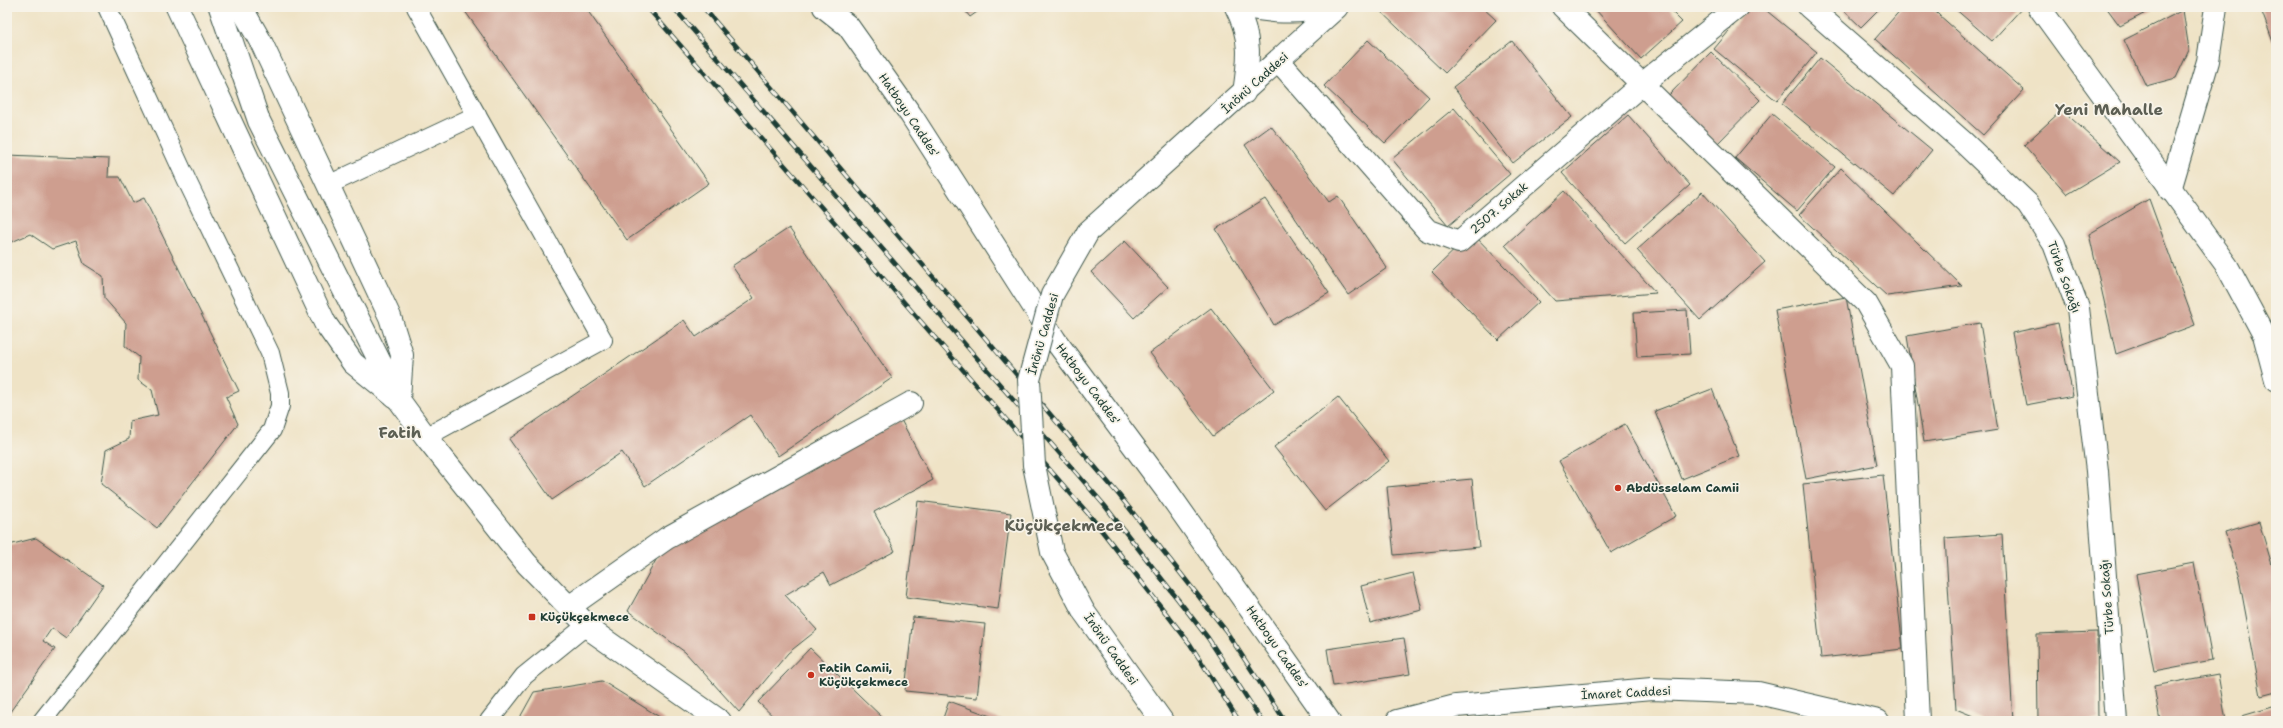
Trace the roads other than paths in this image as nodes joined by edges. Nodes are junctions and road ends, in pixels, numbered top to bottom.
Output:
1 (107, 7) edge
2 (177, 7) edge
3 (220, 7) edge
4 (241, 7) edge
5 (416, 7) edge
6 (824, 7) edge
7 (1236, 7) edge
8 (1243, 7) edge
9 (1323, 7) edge
10 (1337, 7) edge
11 (1563, 7) edge
12 (1738, 7) edge
13 (1809, 7) edge
14 (2039, 7) edge
15 (2216, 7) edge
16 (1279, 61) junction
17 (1641, 85) junction
18 (1244, 93) junction
19 (477, 115) junction
20 (328, 185) junction
21 (2170, 190) junction
22 (2276, 380) edge
23 (399, 400) junction
24 (911, 403) dead end
25 (426, 437) junction
26 (569, 607) junction
27 (587, 625) junction
28 (42, 721) edge
29 (488, 721) edge
30 (720, 721) edge
31 (1162, 721) edge
32 (1329, 721) edge
33 (1397, 721) edge
34 (1878, 721) edge
35 (1918, 721) edge
36 (2116, 721) edge

1 - 28 lane
2 - 23 street
3 - 23 street
4 - 20 street
5 - 19 lane
6 - 32 street, Hatboyu Caddes'
7 - 18 street
8 - 9 street
10 - 16 street, İnönü Caddesi
11 - 17 street
12 - 17 street, 2507. Sokak
13 - 36 street, Türbe Sokağı
14 - 21 street
15 - 21 street
16 - 17 street, 2507. Sokak
16 - 18 street, İnönü Caddesi
17 - 35 street
18 - 31 street, İnönü Caddesi, bridge
19 - 20 lane
19 - 25 lane
20 - 23 street
21 - 22 street
23 - 25 street
24 - 26 street
25 - 26 street
26 - 27 street
27 - 29 lane
27 - 30 street
33 - 34 street, İmaret Caddesi

